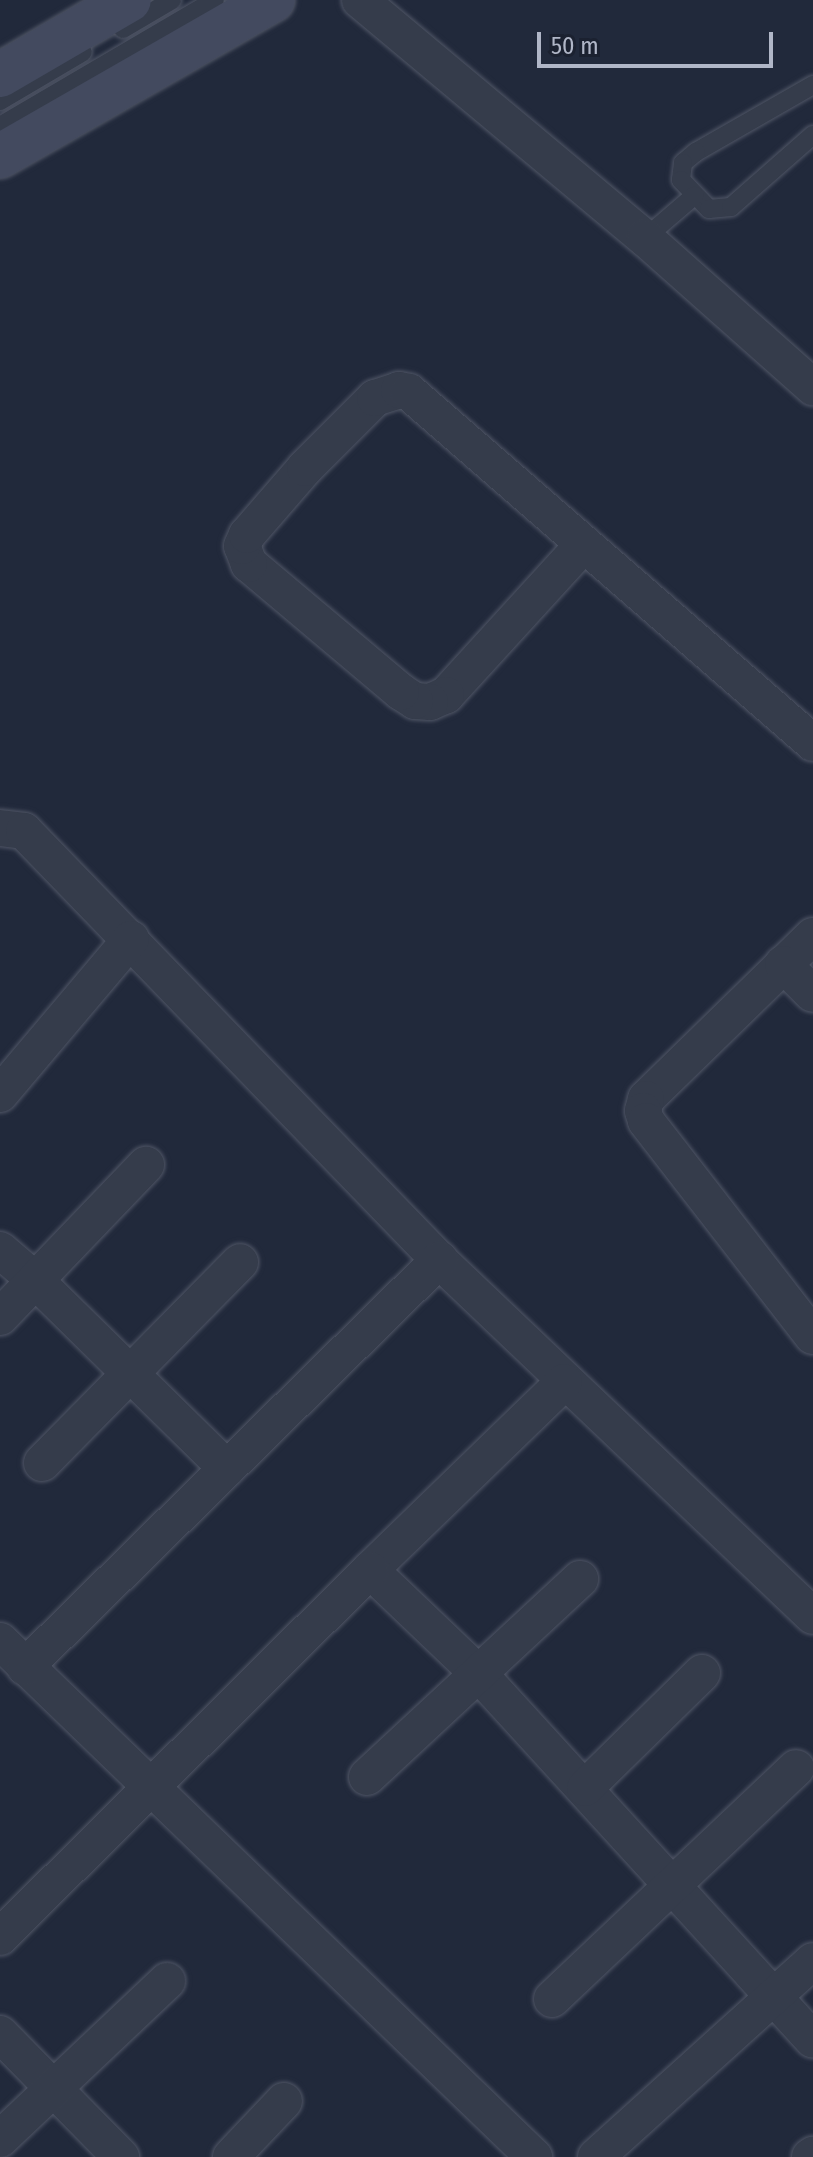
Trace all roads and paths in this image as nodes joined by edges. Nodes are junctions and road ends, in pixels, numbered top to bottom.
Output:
1 (172, 0) edge
2 (215, 0) edge
3 (272, 0) edge
4 (360, 0) edge
5 (118, 4) edge
6 (0, 75) edge
7 (813, 85) edge
8 (0, 101) edge
9 (0, 126) edge
10 (813, 135) edge
11 (0, 156) edge
12 (694, 196) junction
13 (645, 238) junction
14 (807, 370) edge
15 (584, 544) junction
16 (813, 743) edge
17 (0, 828) edge
18 (813, 936) edge
19 (131, 939) junction
20 (783, 964) junction
21 (813, 994) edge
22 (0, 1094) edge
23 (146, 1165) dead end
24 (0, 1250) edge
25 (439, 1260) junction
26 (240, 1262) dead end
27 (35, 1280) junction
28 (0, 1317) edge
29 (808, 1317) edge
30 (130, 1374) junction
31 (564, 1382) junction
32 (42, 1463) dead end
33 (227, 1469) junction
34 (370, 1570) junction
35 (580, 1579) dead end
36 (813, 1616) edge
37 (0, 1641) edge
38 (25, 1667) junction
39 (702, 1673) dead end
40 (479, 1674) junction
41 (796, 1768) dead end
42 (367, 1777) dead end
43 (150, 1787) junction
44 (585, 1788) junction
45 (674, 1883) junction
46 (0, 1937) edge
47 (813, 1961) edge
48 (167, 1981) dead end
49 (774, 1998) junction
50 (552, 1999) dead end
51 (0, 2034) edge
52 (813, 2040) edge
53 (54, 2089) junction
54 (284, 2101) dead end
55 (0, 2139) edge
56 (121, 2157) edge
57 (231, 2157) edge
58 (534, 2157) edge
59 (596, 2157) edge

1 - 8 lane
2 - 9 lane
3 - 11 main road
4 - 13 street
5 - 6 main road
7 - 12 lane
10 - 12 lane
12 - 13 lane
13 - 14 street
15 - 15 street
15 - 16 street
17 - 19 street
18 - 20 street
19 - 22 street
19 - 25 street
20 - 21 street
20 - 29 street
23 - 27 street
24 - 27 street
25 - 31 street
25 - 33 street
26 - 30 street
27 - 28 street
27 - 30 street
30 - 32 street
30 - 33 street
31 - 34 street
31 - 36 street
33 - 38 street
34 - 40 street
34 - 43 street
35 - 40 street
37 - 38 street
38 - 43 street
39 - 44 street
40 - 42 street
40 - 44 street
41 - 45 street
43 - 46 street
43 - 58 street
44 - 45 street
45 - 49 street
45 - 50 street
47 - 49 street
48 - 53 street
49 - 52 street
49 - 59 street
51 - 53 street
53 - 55 street
53 - 56 street
54 - 57 street

